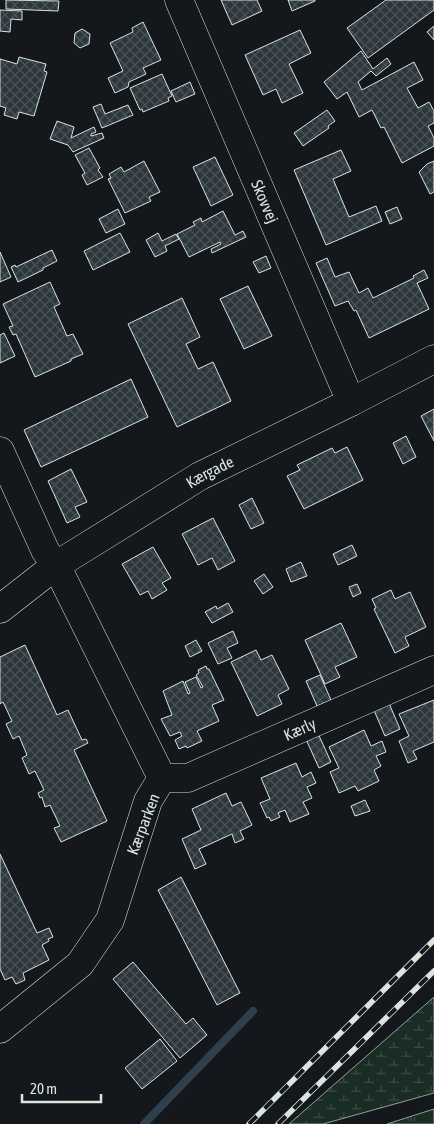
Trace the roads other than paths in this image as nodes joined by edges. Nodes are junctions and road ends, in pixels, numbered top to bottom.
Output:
1 (179, 0) edge
2 (434, 359) edge
3 (351, 402) junction
4 (0, 451) edge
5 (55, 566) junction
6 (0, 608) edge
7 (434, 670) edge
8 (162, 778) junction
9 (0, 1029) edge

1 - 3 street, Skovvej
2 - 3 street, Kærgade
3 - 5 street, Kærgade
4 - 5 street, Kærparken
5 - 6 street, Kærgade
5 - 8 street, Kærparken
7 - 8 street, Kærly
8 - 9 street, Kærparken

